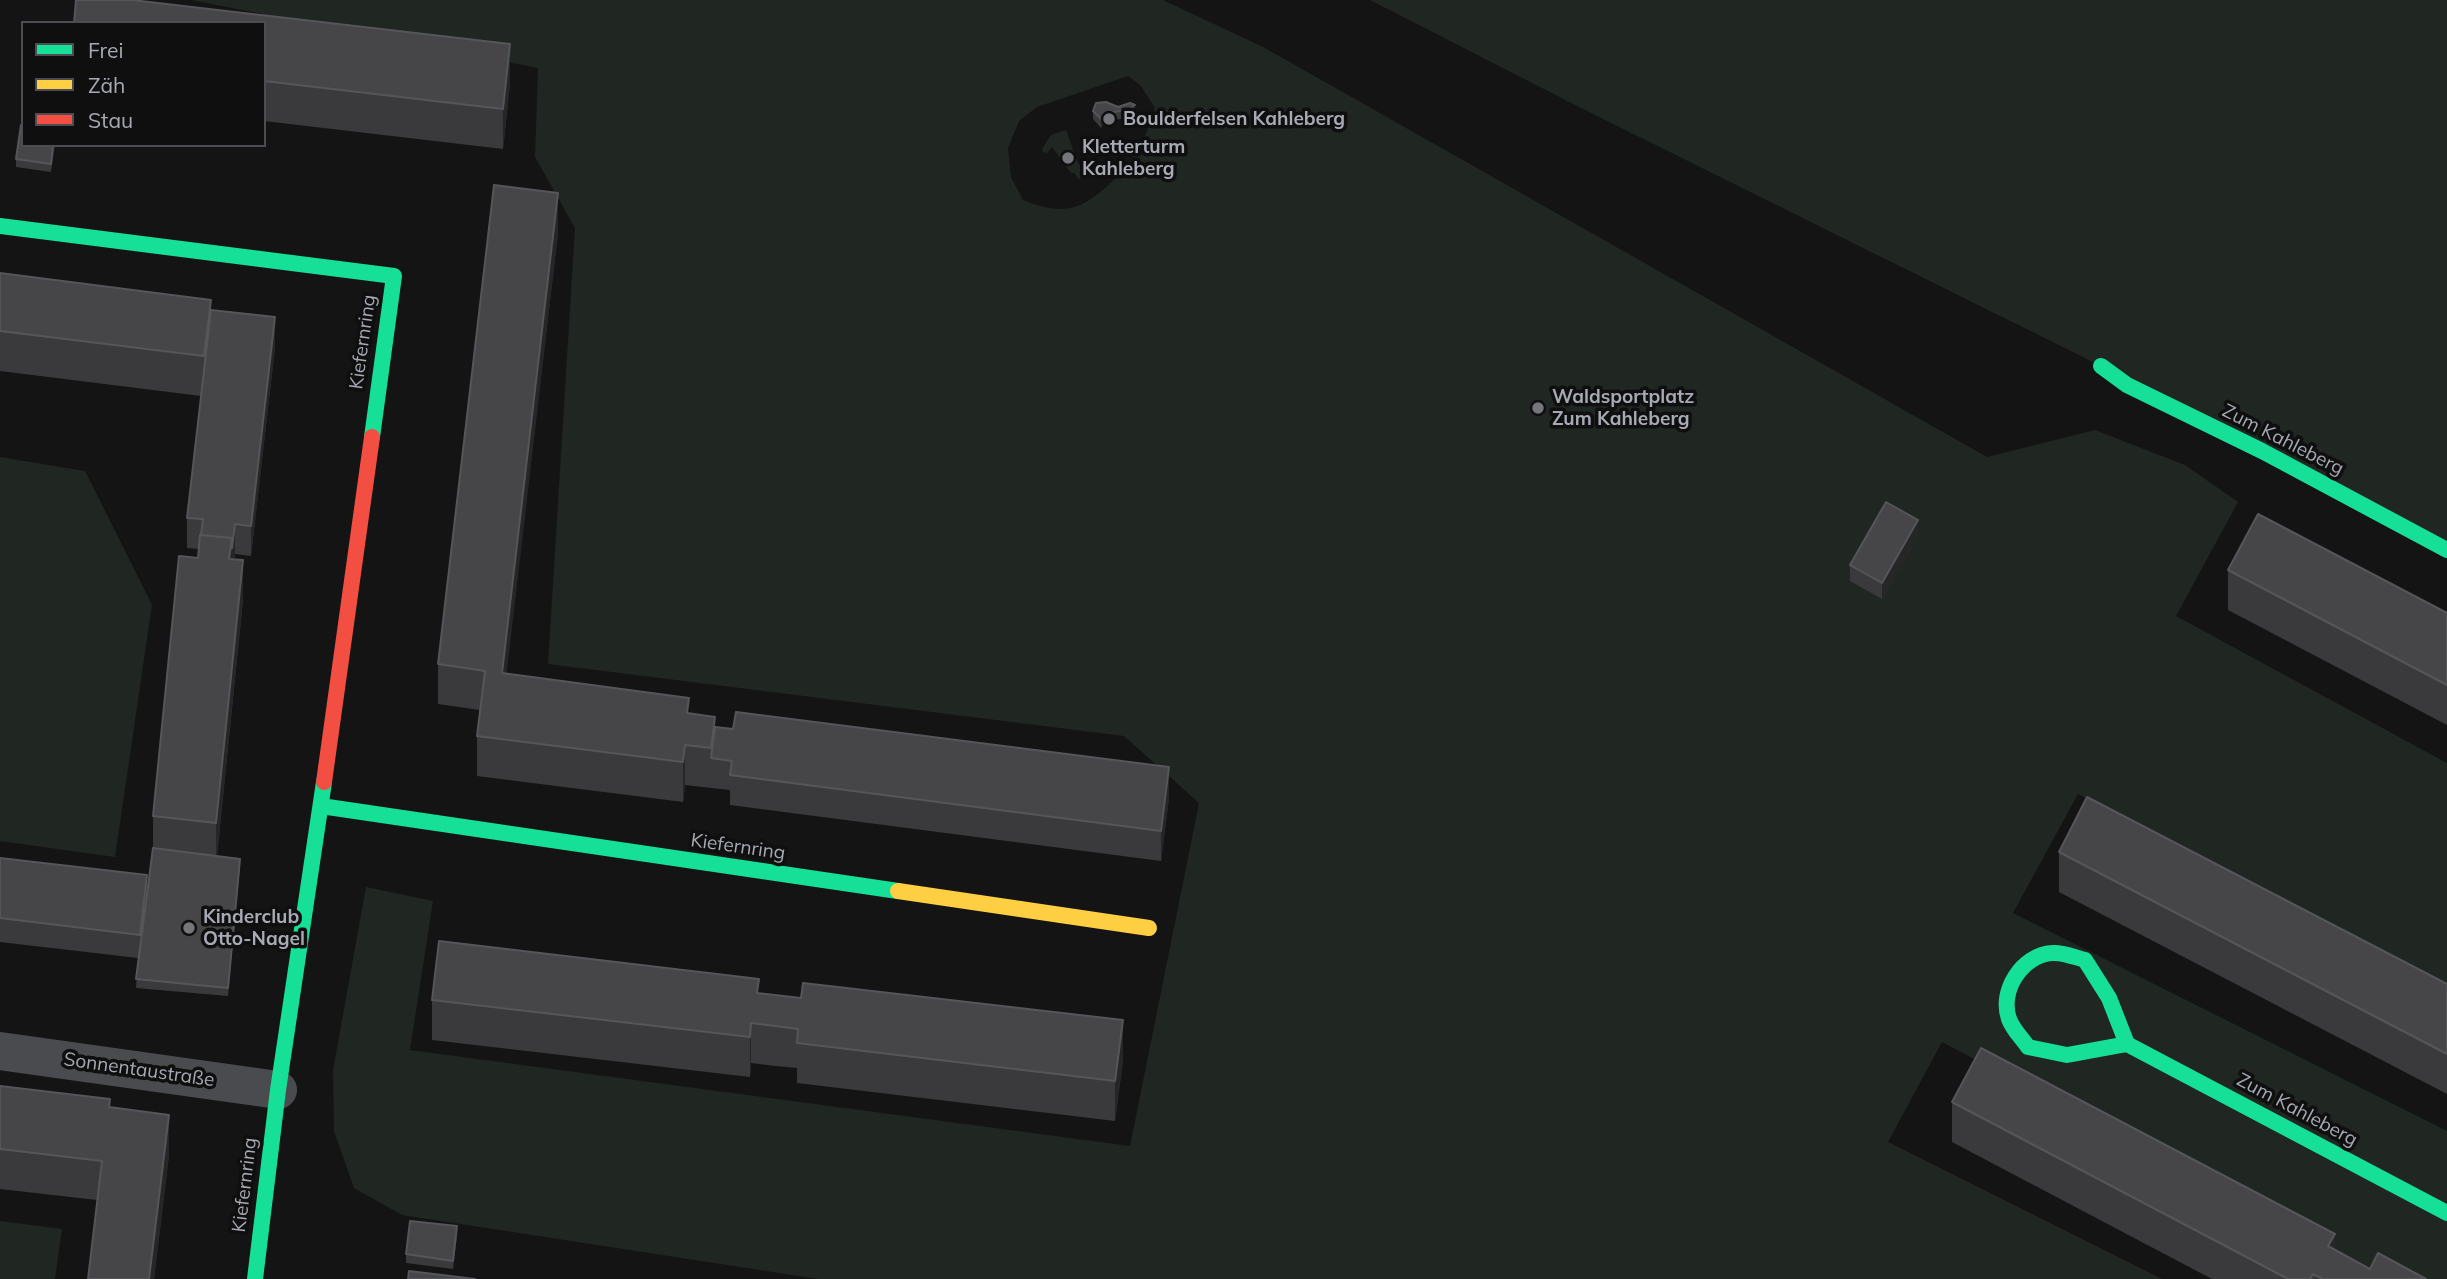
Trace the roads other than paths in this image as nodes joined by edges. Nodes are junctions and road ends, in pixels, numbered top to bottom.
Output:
1 (0, 226) edge
2 (2101, 366) dead end
3 (2447, 550) edge
4 (321, 806) junction
5 (1149, 928) dead end
6 (2127, 1044) junction
7 (0, 1051) edge
8 (278, 1090) junction
9 (2447, 1213) edge
10 (255, 1279) edge

1 - 4 street, Kiefernring
2 - 3 street, Zum Kahleberg
4 - 5 street, Kiefernring
4 - 8 street, Kiefernring
6 - 6 street
6 - 9 street, Zum Kahleberg
7 - 8 street, Sonnentaustraße
8 - 10 street, Kiefernring

